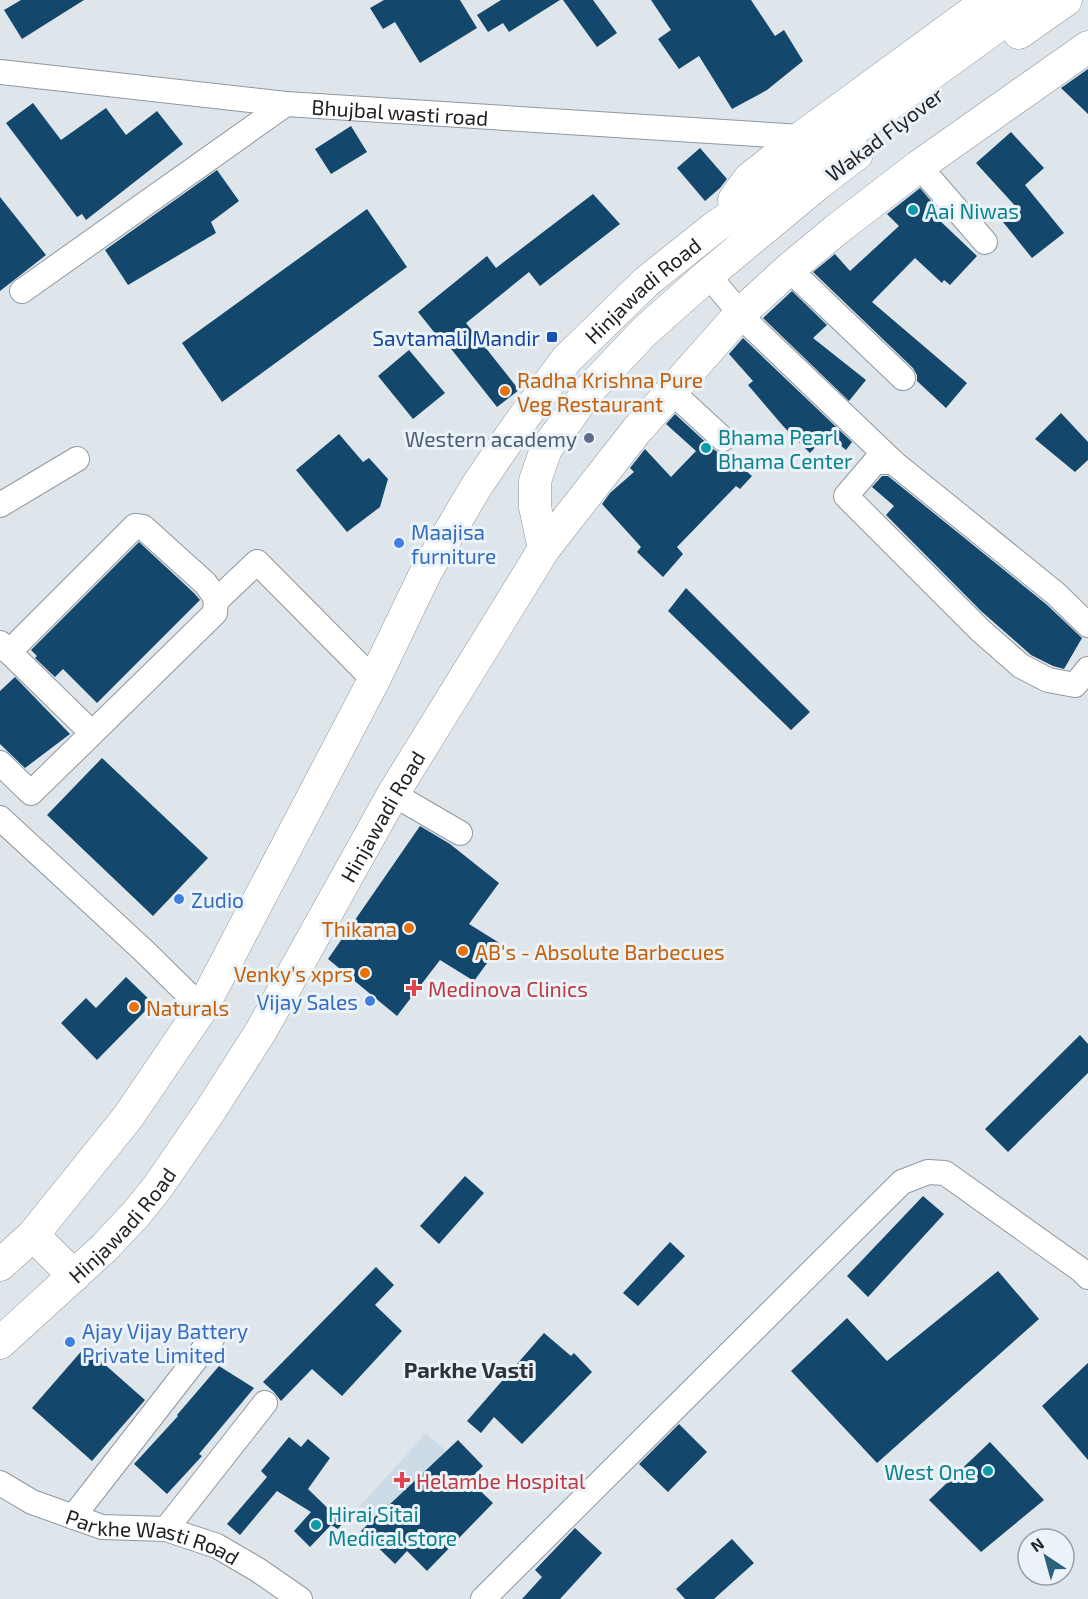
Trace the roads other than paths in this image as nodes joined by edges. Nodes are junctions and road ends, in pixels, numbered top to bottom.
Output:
1 (989, 0) edge
2 (1033, 0) edge
3 (1066, 0) edge
4 (1088, 47) edge
5 (0, 72) edge
6 (286, 104) junction
7 (808, 162) junction
8 (919, 166) junction
9 (715, 227) joint
10 (985, 242) dead end
11 (789, 269) junction
12 (708, 275) junction
13 (22, 291) dead end
14 (741, 313) junction
15 (903, 378) dead end
16 (671, 391) junction
17 (723, 439) dead end
18 (77, 459) dead end
19 (893, 462) junction
20 (0, 505) edge
21 (544, 549) junction
22 (216, 601) junction
23 (1088, 625) edge
24 (5, 647) edge
25 (1088, 669) edge
26 (374, 680) junction
27 (92, 733) junction
28 (0, 763) edge
29 (393, 794) junction
30 (0, 818) edge
31 (460, 832) dead end
32 (202, 1008) junction
33 (33, 1235) junction
34 (0, 1264) edge
35 (74, 1276) junction
36 (1088, 1277) edge
37 (213, 1337) dead end
38 (0, 1343) edge
39 (265, 1403) dead end
40 (0, 1483) edge
41 (74, 1517) junction
42 (166, 1529) junction
43 (300, 1599) edge
44 (483, 1599) edge

1 - 7 main road
2 - 7 main road, Wakad Flyover
3 - 7 main road, Wakad Flyover
4 - 8 main road
5 - 6 street, Bhujbal wasti road
6 - 7 street, Bhujbal wasti road
6 - 13 street
7 - 9 main road, Wakad Flyover
7 - 12 main road, Wakad Flyover
8 - 10 street
8 - 11 main road
9 - 26 main road, Hinjawadi Road
11 - 14 main road
11 - 15 street
12 - 14 street
12 - 21 main road, Hinjawadi Road
14 - 16 main road
14 - 19 street
16 - 17 street
16 - 21 main road
18 - 20 street
19 - 23 street
19 - 25 street
21 - 29 main road, Hinjawadi Road
22 - 24 street
22 - 26 street
22 - 27 street
24 - 27 street
26 - 32 main road, Hinjawadi Road
27 - 28 street
29 - 31 street
29 - 35 main road, Hinjawadi Road
30 - 32 street
32 - 33 main road, Hinjawadi Road
33 - 34 main road, Hinjawadi Road
33 - 35 main road
35 - 38 main road, Hinjawadi Road
36 - 44 street
37 - 41 street
39 - 42 street
40 - 41 street, Parkhe Wasti Road
41 - 42 street, Parkhe Wasti Road
42 - 43 street, Parkhe Wasti Road

